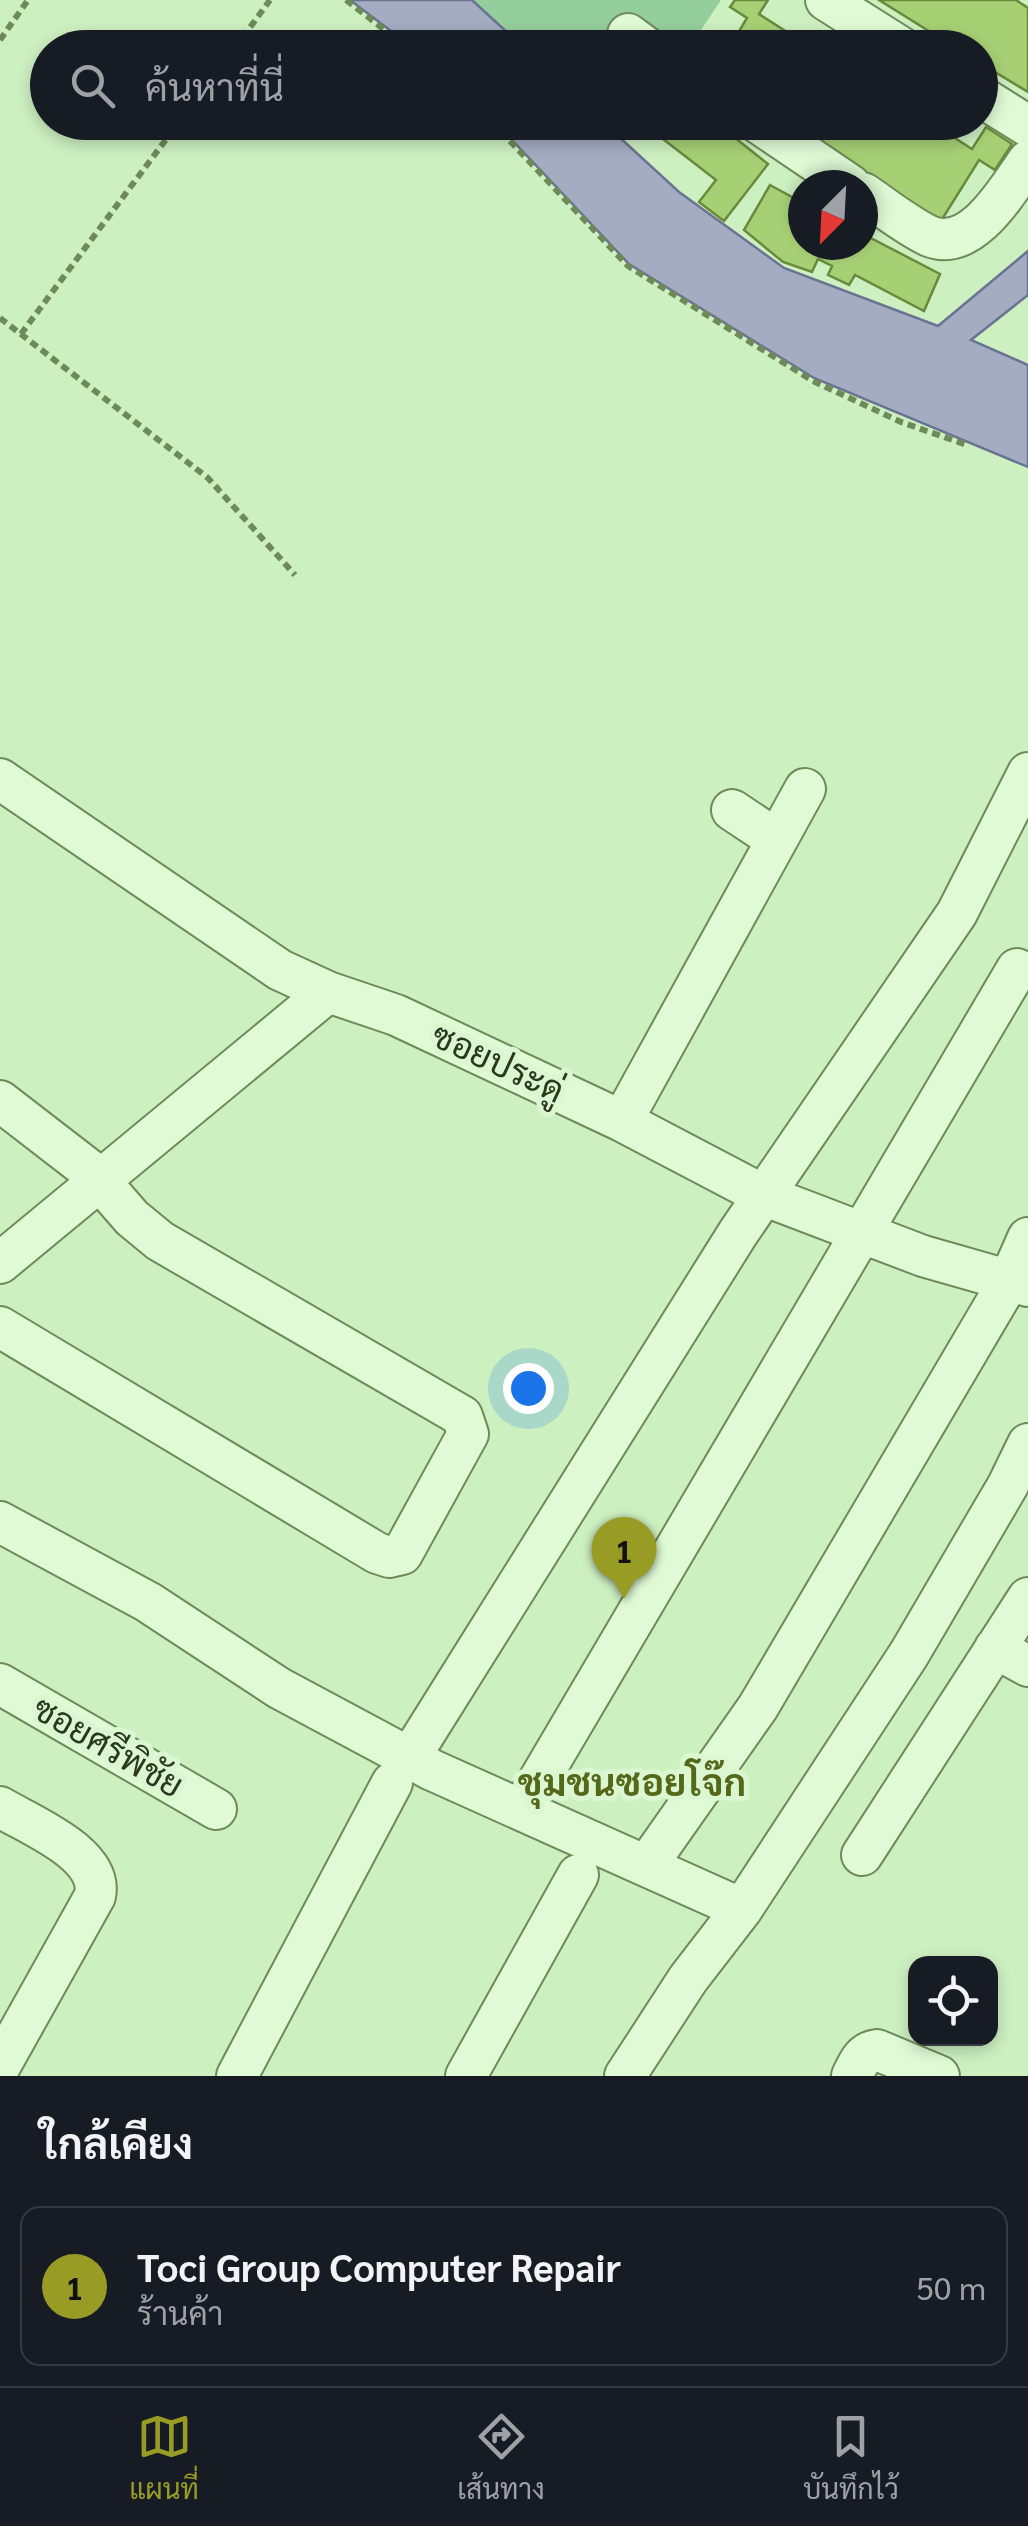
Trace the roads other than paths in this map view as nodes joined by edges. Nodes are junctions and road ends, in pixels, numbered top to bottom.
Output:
1 (826, 0) edge
2 (874, 30) edge
3 (998, 107) edge
4 (1028, 126) edge
5 (784, 140) edge
6 (1028, 161) edge
7 (828, 170) edge
8 (878, 203) edge
9 (1028, 773) edge
10 (0, 779) edge
11 (805, 789) dead end
12 (732, 810) dead end
13 (777, 840) junction
14 (1017, 969) dead end
15 (328, 992) junction
16 (0, 1102) edge
17 (622, 1121) junction
18 (101, 1181) junction
19 (762, 1195) junction
20 (864, 1234) junction
21 (1028, 1238) edge
22 (0, 1264) edge
23 (1019, 1284) edge
24 (0, 1328) edge
25 (1028, 1444) edge
26 (1018, 1489) edge
27 (0, 1522) edge
28 (1028, 1598) edge
29 (1011, 1657) edge
30 (0, 1684) edge
31 (401, 1770) junction
32 (0, 1807) edge
33 (216, 1809) dead end
34 (522, 1809) junction
35 (862, 1854) dead end
36 (647, 1865) junction
37 (578, 1875) dead end
38 (742, 1910) junction
39 (0, 2066) edge
40 (238, 2076) edge
41 (466, 2076) edge
42 (625, 2076) edge
43 (852, 2076) edge
44 (939, 2076) edge

1 - 2 street
3 - 4 street
5 - 7 street
6 - 8 street
9 - 19 street
10 - 15 street, ซอยประดู่
11 - 13 street
12 - 13 street
13 - 17 street
14 - 20 street
15 - 17 street, ซอยประดู่
15 - 18 street
16 - 18 street
17 - 19 street, ซอยประดู่
18 - 22 street
18 - 24 street
19 - 20 street, ซอยประดู่
19 - 31 street
20 - 23 street, ซอยประดู่
20 - 34 street
21 - 23 street
23 - 36 street
25 - 26 street
26 - 38 street
27 - 31 street
28 - 29 street
29 - 35 street
30 - 33 street, ซอยศรีพิชัย
31 - 34 street
31 - 40 street
32 - 39 street
34 - 36 street
36 - 38 street
37 - 41 street
38 - 42 street
43 - 44 street

